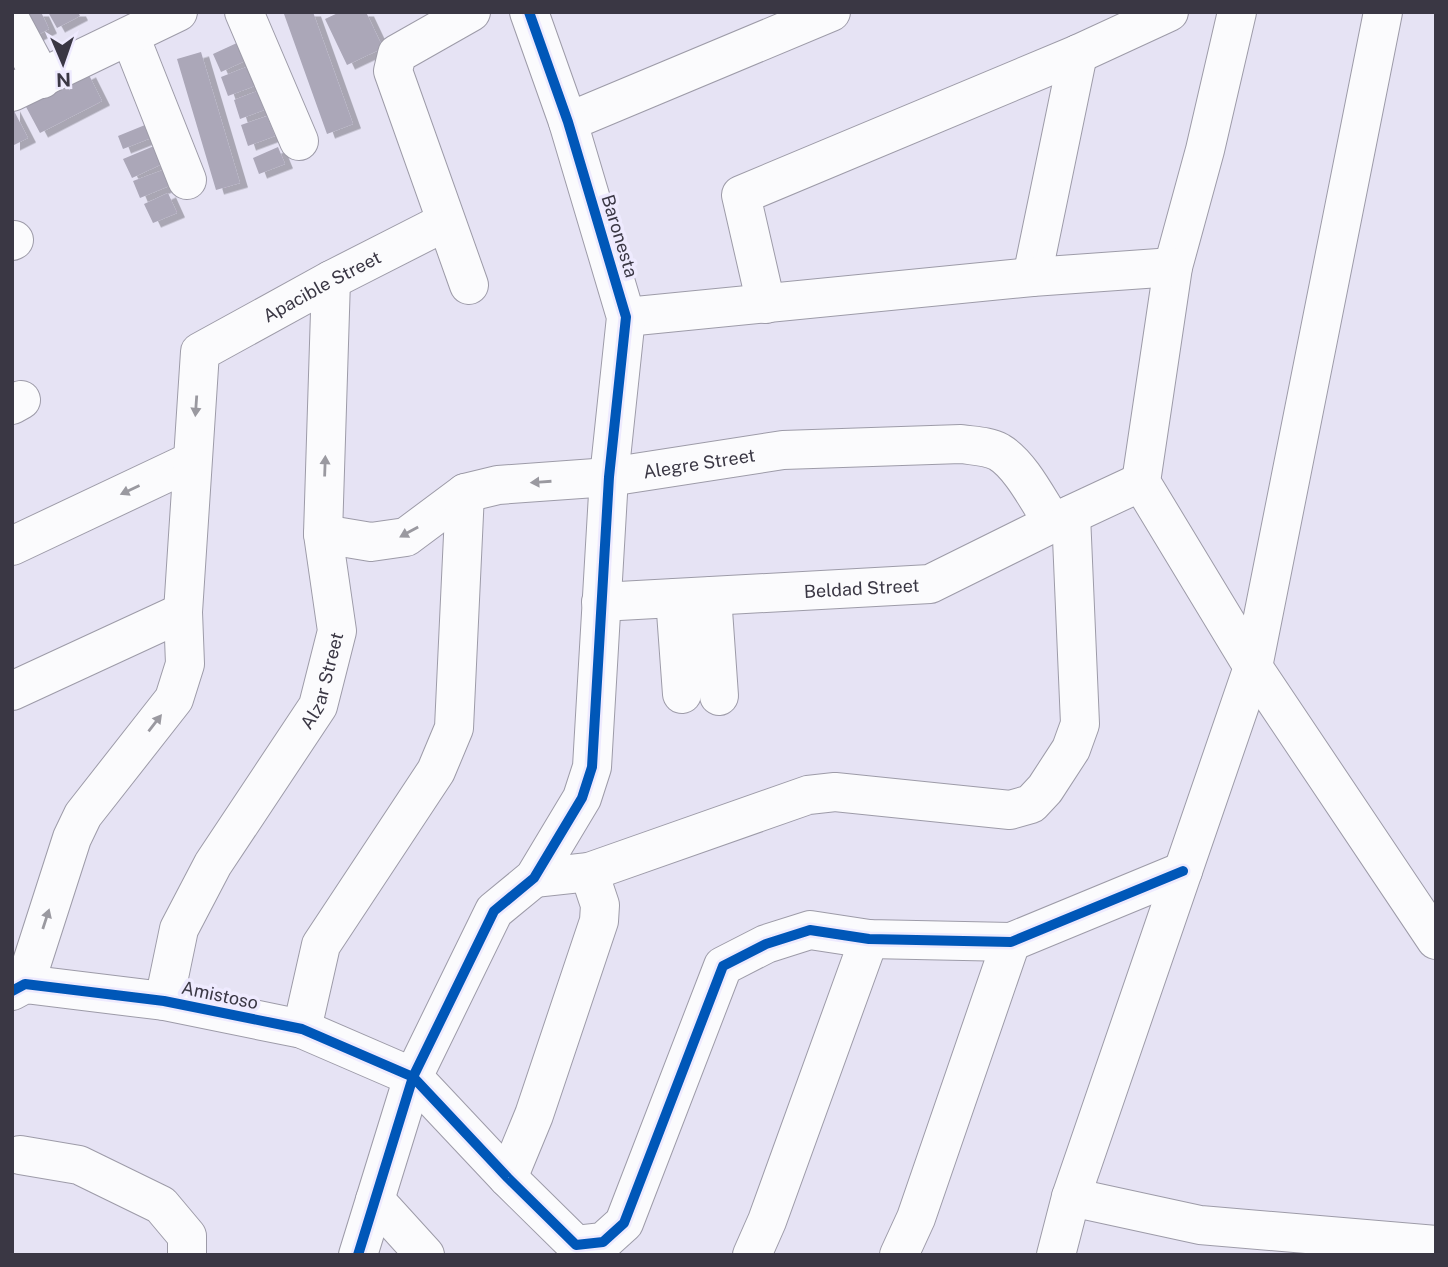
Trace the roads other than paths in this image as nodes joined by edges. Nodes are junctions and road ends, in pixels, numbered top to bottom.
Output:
1 (178, 12) edge
2 (244, 12) edge
3 (471, 12) edge
4 (529, 12) edge
5 (831, 12) edge
6 (1169, 12) edge
7 (1237, 12) edge
8 (1383, 12) edge
9 (12, 23) edge
10 (136, 26) edge
11 (1078, 54) junction
12 (27, 86) edge
13 (568, 122) junction
14 (299, 141) dead end
15 (187, 180) dead end
16 (445, 222) junction
17 (1173, 267) junction
18 (1032, 277) junction
19 (331, 280) junction
20 (469, 285) dead end
21 (766, 304) junction
22 (626, 317) junction
23 (192, 461) junction
24 (609, 477) junction
25 (1140, 482) junction
26 (465, 493) junction
27 (1062, 519) junction
28 (323, 534) junction
29 (12, 546) edge
30 (693, 597) junction
31 (601, 602) junction
32 (183, 612) junction
33 (1253, 667) junction
34 (12, 691) edge
35 (701, 695) dead end
36 (1183, 871) junction
37 (589, 872) junction
38 (534, 878) junction
39 (869, 939) junction
40 (1436, 940) edge
41 (1012, 942) junction
42 (19, 987) edge
43 (164, 1001) junction
44 (302, 1029) junction
45 (413, 1077) junction
46 (20, 1155) dead end
47 (508, 1178) junction
48 (1071, 1196) junction
49 (375, 1200) junction
50 (1436, 1245) edge
51 (187, 1255) edge
52 (358, 1255) edge
53 (425, 1255) edge
54 (752, 1255) edge
55 (900, 1255) edge
56 (1056, 1255) edge

1 - 10 street
2 - 14 street
3 - 16 street
4 - 13 street, Baronesta
5 - 13 street
6 - 11 street
7 - 17 street
8 - 33 street
9 - 12 street
10 - 12 street
10 - 15 street
11 - 18 street
11 - 21 street
13 - 22 street, Baronesta
16 - 19 street, Apacible Street
16 - 20 street
17 - 18 street
17 - 25 street
18 - 21 street
19 -> 23 street, Apacible Street
28 -> 19 street, Alzar Street
21 - 22 street
22 - 24 street, Baronesta
23 -> 29 street
23 - 32 street
24 -> 26 street, Alegre Street
24 - 27 street, Alegre Street
24 - 31 street, Baronesta
25 - 27 street, Beldad Street
25 - 33 street
26 -> 28 street, Alegre Street
26 - 44 street
27 - 30 street, Beldad Street
27 - 37 street
28 - 43 street, Alzar Street
30 - 31 street, Beldad Street
30 - 35 street
31 - 38 street, Baronesta
32 - 34 street
42 -> 32 street
33 - 36 street
33 - 40 street
36 - 41 street
36 - 48 street
37 - 38 street
37 - 47 street
38 - 45 street
39 - 41 street
39 - 47 street
39 - 54 street
41 - 55 street
42 - 43 street, Amistoso
43 - 44 street, Amistoso
44 - 45 street, Amistoso
45 - 47 street
45 - 49 street
46 - 51 street
48 - 50 street
48 - 56 street
49 - 52 street
49 - 53 street

